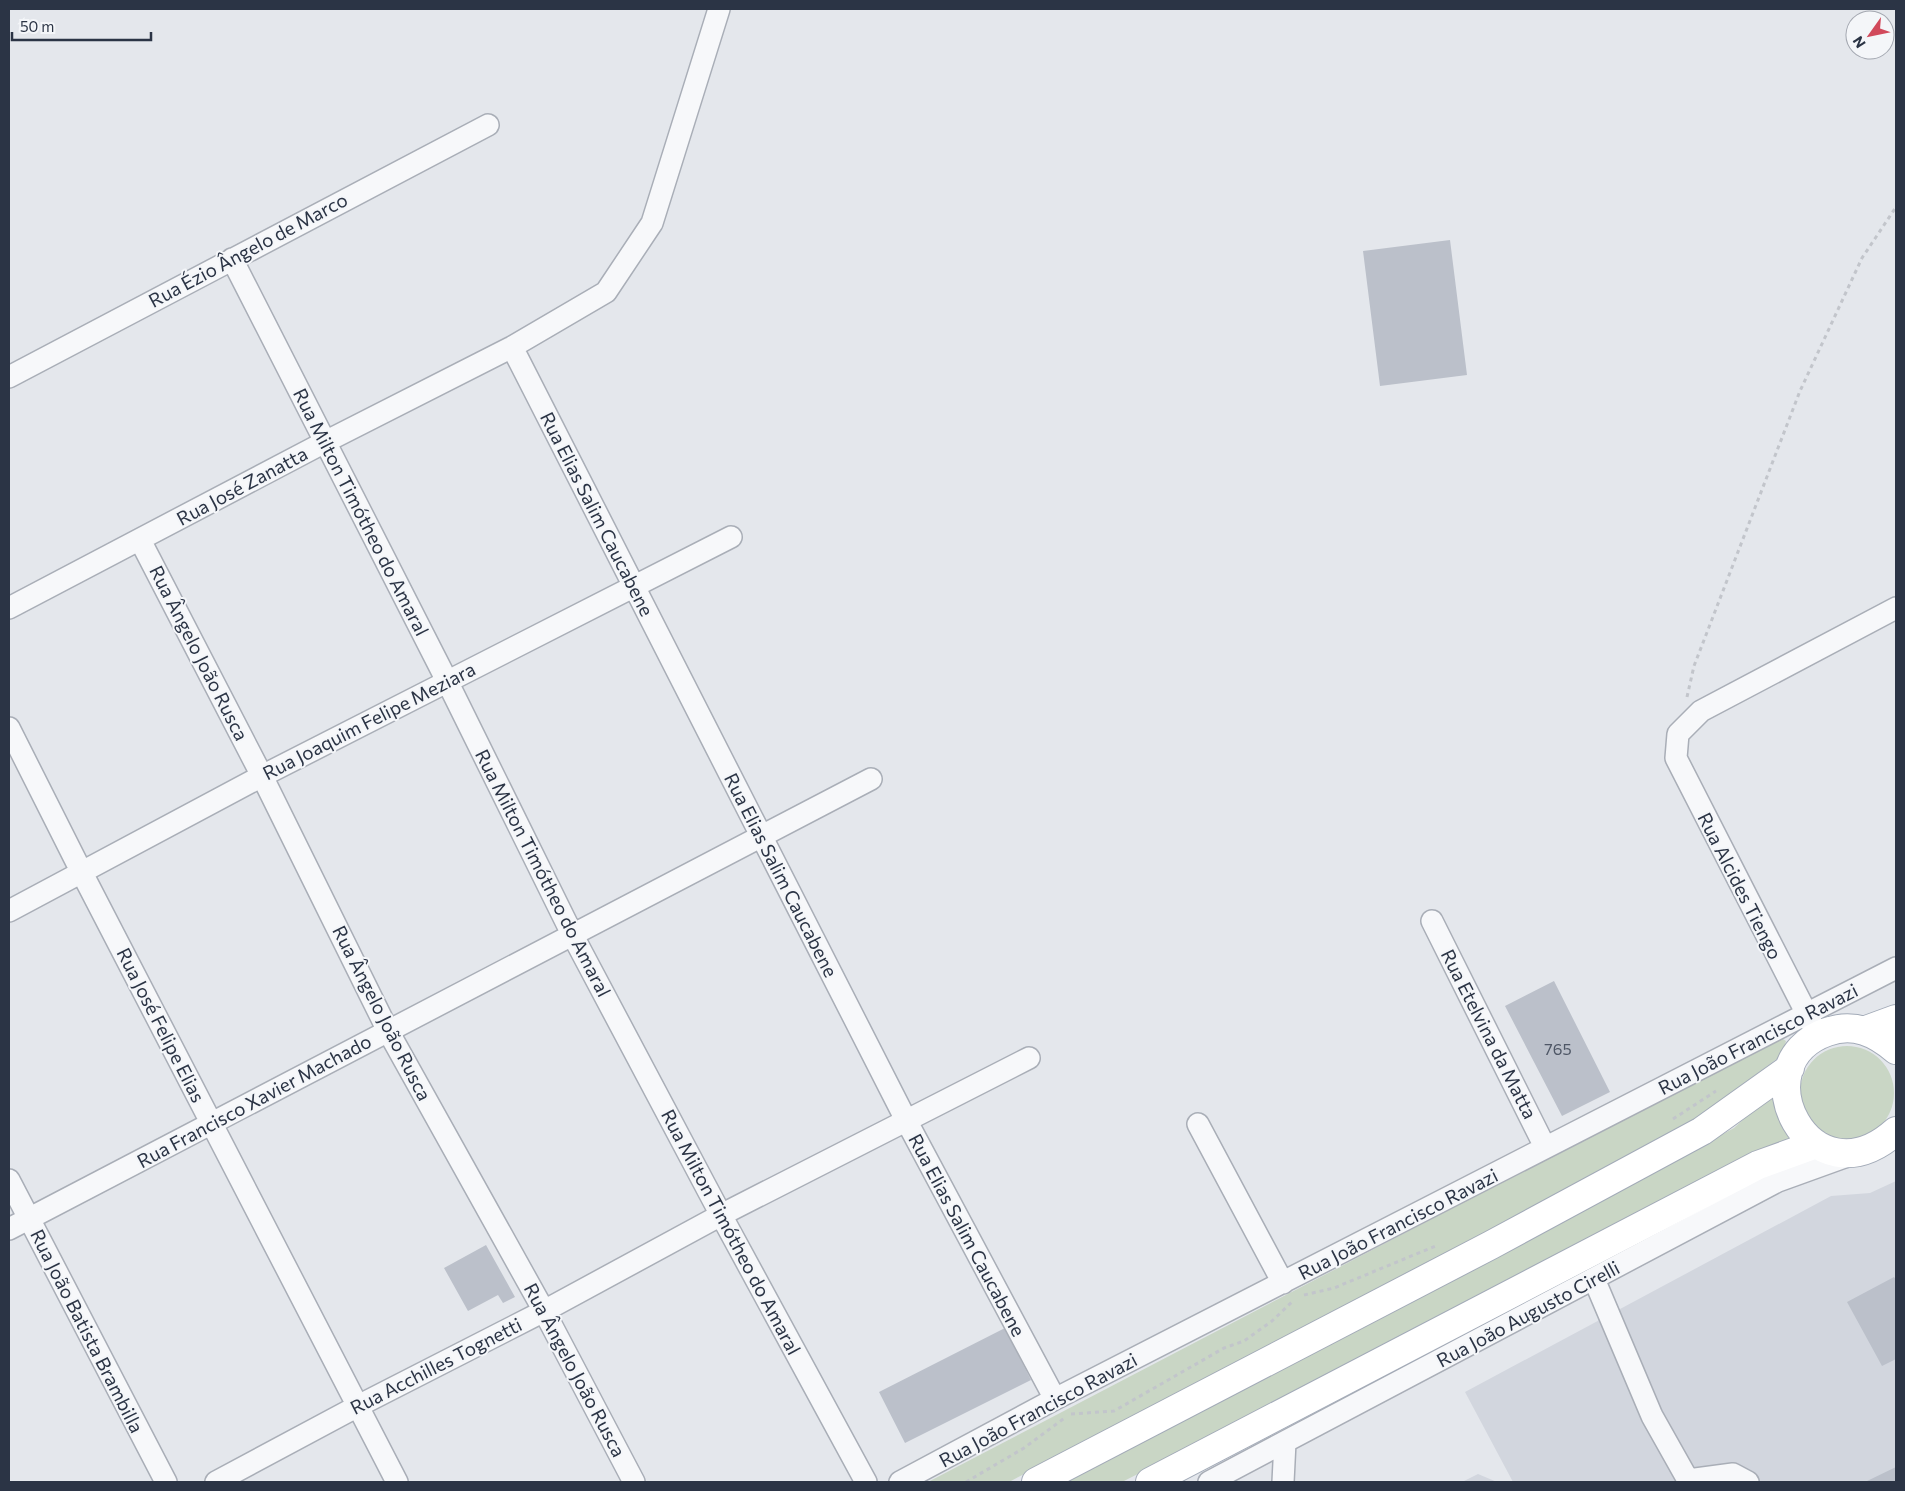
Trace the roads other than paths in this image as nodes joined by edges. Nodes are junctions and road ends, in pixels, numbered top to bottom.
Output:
1 (718, 9) edge
2 (488, 125) dead end
3 (232, 259) junction
4 (512, 347) junction
5 (9, 377) edge
6 (325, 442) junction
7 (731, 537) dead end
8 (140, 540) junction
9 (633, 587) junction
10 (9, 608) edge
11 (1896, 608) edge
12 (447, 681) junction
13 (9, 728) edge
14 (262, 776) junction
15 (871, 779) dead end
16 (760, 836) junction
17 (82, 873) junction
18 (9, 911) edge
19 (1432, 921) dead end
20 (572, 934) junction
21 (1896, 968) edge
22 (1896, 1019) edge
23 (1812, 1025) junction
24 (1866, 1030) junction
25 (388, 1031) junction
26 (1896, 1050) edge
27 (1029, 1058) dead end
28 (1790, 1068) junction
29 (906, 1120) junction
30 (211, 1123) junction
31 (1198, 1124) dead end
32 (1896, 1131) edge
33 (1816, 1144) junction
34 (1545, 1147) junction
35 (1850, 1155) junction
36 (9, 1180) edge
37 (721, 1215) junction
38 (28, 1219) junction
39 (9, 1229) edge
40 (1594, 1279) junction
41 (1283, 1284) junction
42 (544, 1311) junction
43 (1055, 1399) junction
44 (358, 1406) junction
45 (1285, 1442) junction
46 (166, 1482) edge
47 (216, 1482) edge
48 (397, 1482) edge
49 (634, 1482) edge
50 (866, 1482) edge
51 (900, 1482) edge
52 (1036, 1482) edge
53 (1150, 1482) edge
54 (1209, 1482) edge
55 (1283, 1482) edge
56 (1748, 1482) edge

1 - 4 street, Rua José Zanatta
2 - 3 street, Rua Ézio Ângelo de Marco
3 - 5 street, Rua Ézio Ângelo de Marco
3 - 6 street, Rua Milton Timótheo do Amaral
4 - 6 street, Rua José Zanatta
4 - 9 street, Rua Elias Salim Caucabene
6 - 8 street, Rua José Zanatta
6 - 12 street, Rua Milton Timótheo do Amaral
7 - 9 street, Rua Joaquim Felipe Meziara
8 - 10 street, Rua José Zanatta
8 - 14 street, Rua Ângelo João Rusca
9 - 12 street, Rua Joaquim Felipe Meziara
9 - 16 street, Rua Elias Salim Caucabene
11 - 23 street, Rua Alcides Tiengo
12 - 14 street, Rua Joaquim Felipe Meziara
12 - 20 street, Rua Milton Timótheo do Amaral
13 - 17 street, Rua José Felipe Elias
14 - 17 street, Rua Joaquim Felipe Meziara
14 - 25 street, Rua Ângelo João Rusca
15 - 16 street, Rua Francisco Xavier Machado
16 - 20 street, Rua Francisco Xavier Machado
16 - 29 street, Rua Elias Salim Caucabene
17 - 18 street, Rua Joaquim Felipe Meziara
17 - 30 street, Rua José Felipe Elias
19 - 34 street, Rua Etelvina da Matta
20 - 25 street, Rua Francisco Xavier Machado
20 - 37 street, Rua Milton Timótheo do Amaral
21 - 23 street, Rua João Francisco Ravazi
22 - 24 main road
23 - 24 main road
23 - 28 main road
23 - 34 street, Rua João Francisco Ravazi
24 - 26 main road
25 - 30 street, Rua Francisco Xavier Machado
25 - 42 street, Rua Ângelo João Rusca
27 - 29 street, Rua Acchilles Tognetti
28 - 33 main road
28 - 52 main road
29 - 37 street, Rua Acchilles Tognetti
29 - 43 street, Rua Elias Salim Caucabene
30 - 38 street, Rua Francisco Xavier Machado
30 - 44 street, Rua José Felipe Elias
31 - 41 street
32 - 35 main road
33 - 35 main road
33 - 53 main road
34 - 41 street, Rua João Francisco Ravazi
35 - 40 street, Rua João Augusto Cirelli
36 - 38 street, Rua João Batista Brambilla
37 - 42 street, Rua Acchilles Tognetti
37 - 50 street, Rua Milton Timótheo do Amaral
38 - 39 street, Rua Francisco Xavier Machado
38 - 46 street, Rua João Batista Brambilla
40 - 45 street, Rua João Augusto Cirelli
40 - 56 street
41 - 43 street, Rua João Francisco Ravazi
42 - 44 street, Rua Acchilles Tognetti
42 - 49 street, Rua Ângelo João Rusca
43 - 51 street, Rua João Francisco Ravazi
44 - 47 street, Rua Acchilles Tognetti
44 - 48 street, Rua José Felipe Elias
45 - 54 street, Rua João Augusto Cirelli
45 - 55 street

